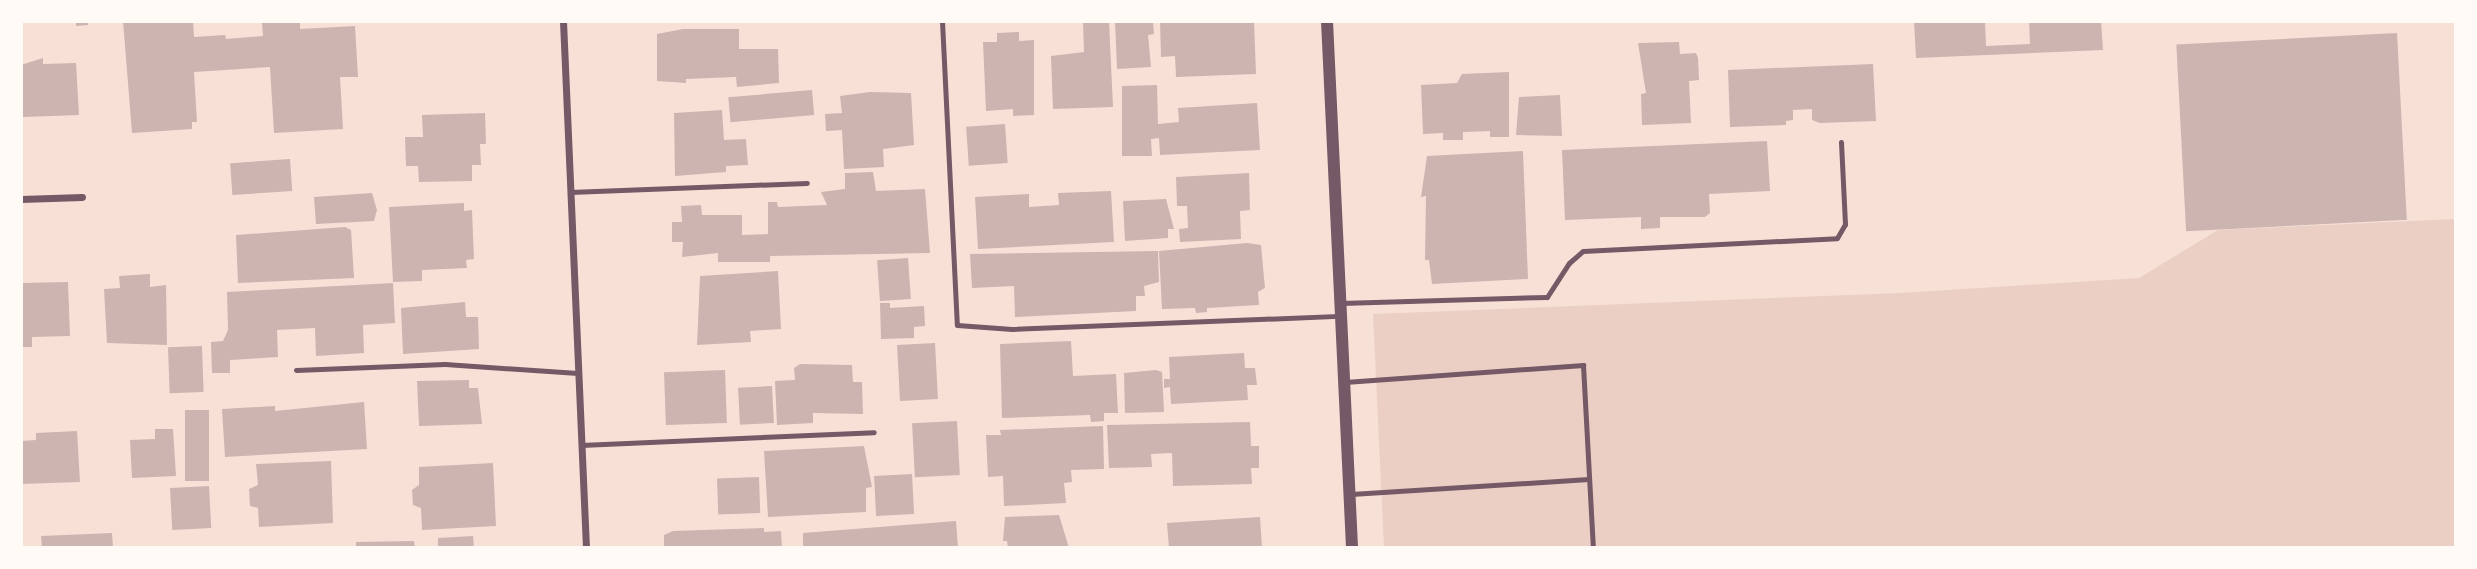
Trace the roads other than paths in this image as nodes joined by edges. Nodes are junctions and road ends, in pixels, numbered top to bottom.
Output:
1 (562, 21) edge
2 (942, 21) edge
3 (1328, 21) edge
4 (1841, 142) dead end
5 (807, 183) dead end
6 (570, 192) junction
7 (82, 197) dead end
8 (21, 200) edge
9 (1341, 309) junction
10 (296, 370) dead end
11 (578, 373) junction
12 (1345, 382) junction
13 (874, 432) dead end
14 (582, 445) junction
15 (1589, 479) junction
16 (1350, 494) junction
17 (586, 548) edge
18 (1352, 548) edge
19 (1593, 548) edge

1 - 6 street
2 - 9 lane
3 - 9 street
4 - 9 lane
5 - 6 lane
6 - 11 street
7 - 8 street
9 - 12 street
10 - 11 lane
11 - 14 street
12 - 15 lane
12 - 16 street
13 - 14 lane
14 - 17 street
15 - 16 lane
15 - 19 lane
16 - 18 street

